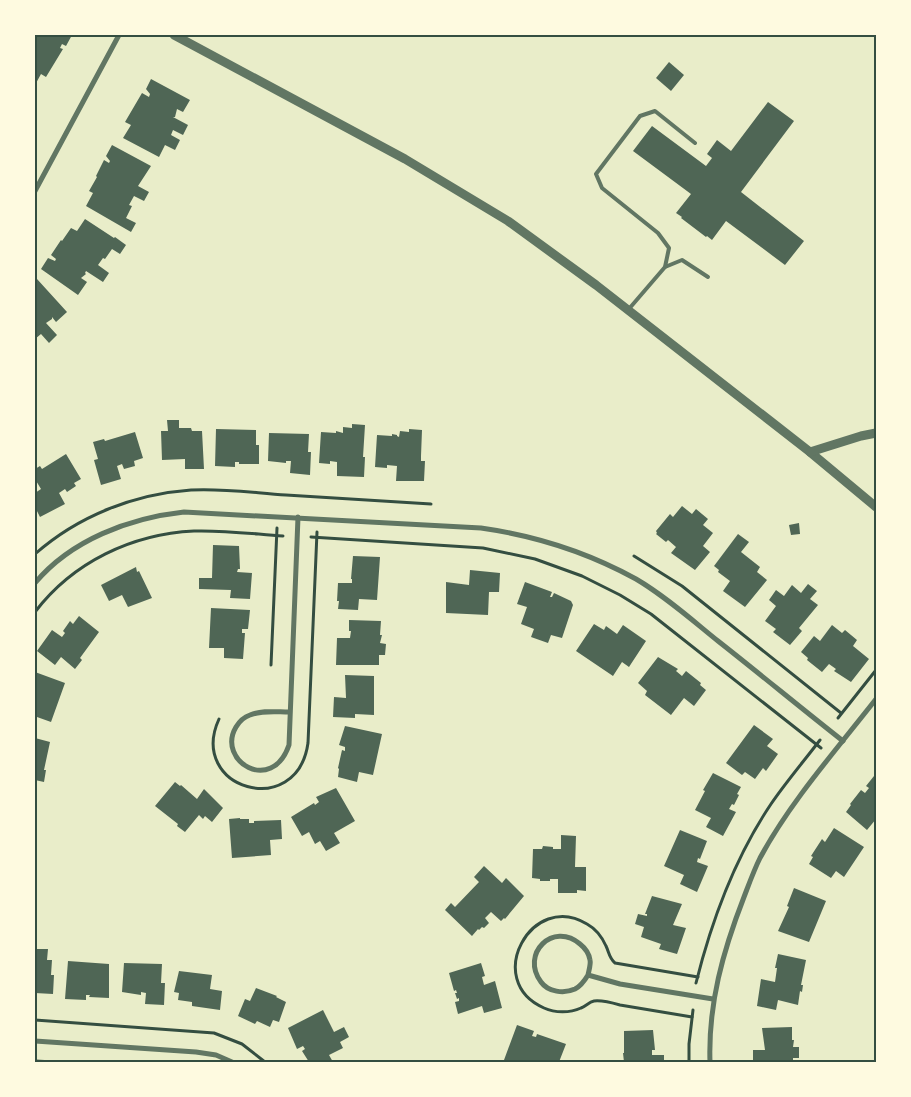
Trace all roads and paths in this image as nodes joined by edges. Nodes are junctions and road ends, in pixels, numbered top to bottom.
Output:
1 (119, 35) edge
2 (174, 35) edge
3 (695, 143) dead end
4 (35, 191) edge
5 (665, 267) junction
6 (708, 277) dead end
7 (628, 310) junction
8 (876, 433) edge
9 (810, 452) junction
10 (876, 507) edge
11 (298, 517) junction
12 (276, 528) dead end
13 (276, 535) junction
14 (283, 536) dead end
15 (311, 537) dead end
16 (634, 556) dead end
17 (35, 583) edge
18 (35, 612) edge
19 (271, 665) dead end
20 (876, 670) edge
21 (876, 699) edge
22 (289, 712) junction
23 (842, 713) junction
24 (838, 718) dead end
25 (843, 741) junction
26 (822, 748) dead end
27 (588, 975) junction
28 (713, 1000) junction
29 (693, 1010) dead end
30 (35, 1020) edge
31 (35, 1041) edge
32 (35, 1061) edge
33 (54, 1062) edge
34 (232, 1062) edge
35 (265, 1062) edge
36 (690, 1062) edge
37 (710, 1062) edge

1 - 4 street
2 - 7 street
3 - 5 lane
5 - 6 lane
5 - 7 lane
7 - 9 street
8 - 9 street
9 - 10 street
11 - 17 street
11 - 22 street
11 - 25 street
12 - 13 path
13 - 14 path
13 - 18 path
13 - 19 path
15 - 26 path
16 - 23 path
20 - 23 path
21 - 25 street
22 - 22 street
23 - 24 path
25 - 28 street
27 - 27 street
27 - 28 street
28 - 37 street
29 - 36 path
30 - 35 path
31 - 34 street
32 - 33 path

